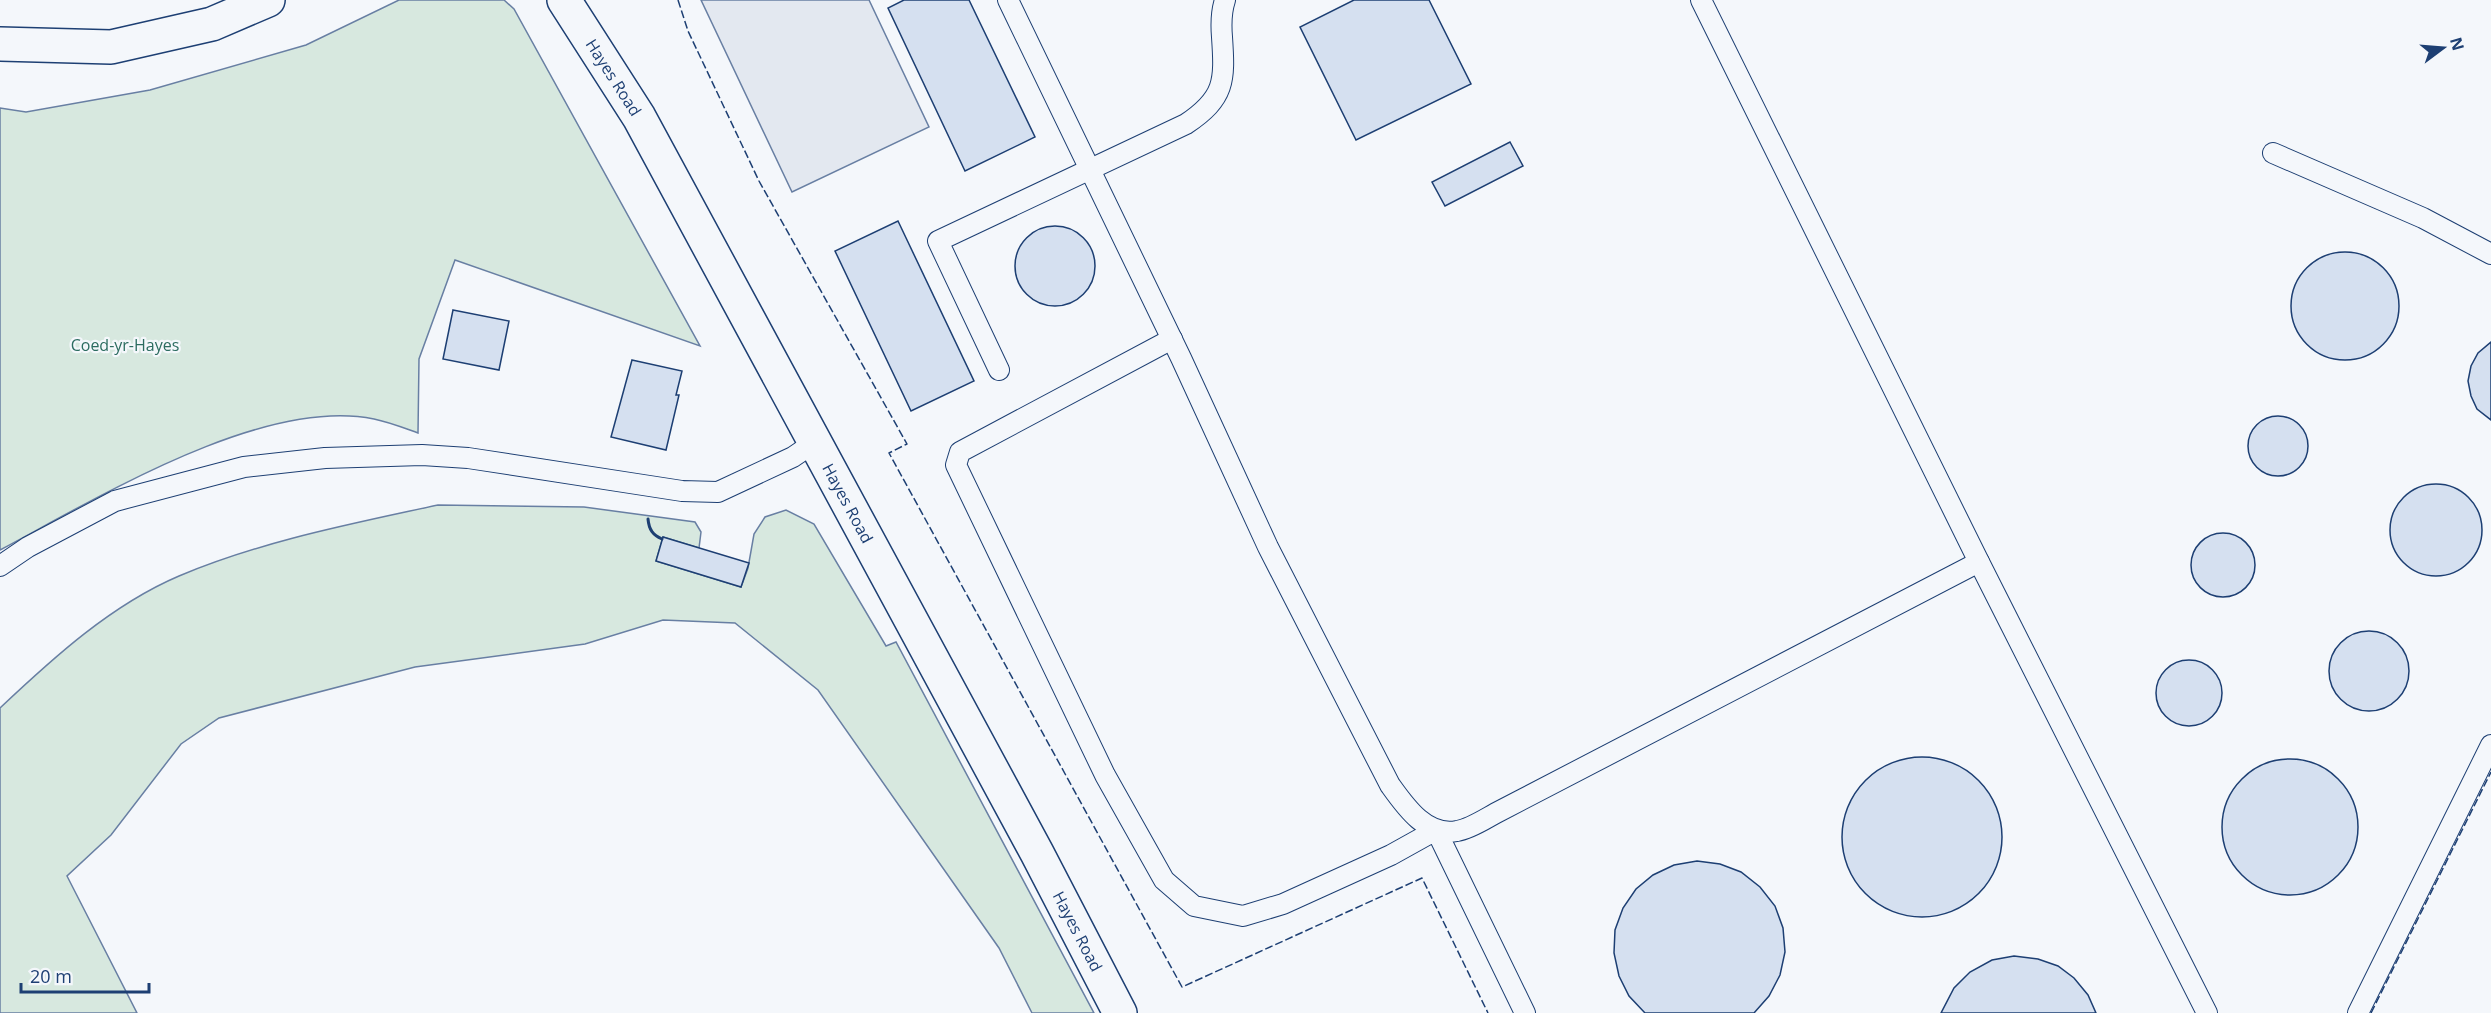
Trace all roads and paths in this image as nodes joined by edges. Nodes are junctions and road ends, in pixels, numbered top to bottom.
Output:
1 (268, 0) edge
2 (564, 0) edge
3 (1008, 0) edge
4 (1225, 0) edge
5 (1701, 0) edge
6 (0, 44) edge
7 (2273, 153) dead end
8 (1089, 169) junction
9 (2491, 254) edge
10 (1172, 339) junction
11 (999, 370) dead end
12 (814, 442) junction
13 (1979, 562) junction
14 (0, 566) edge
15 (2491, 745) edge
16 (1436, 830) junction
17 (1120, 1013) edge
18 (1525, 1013) edge
19 (2207, 1013) edge
20 (2358, 1013) edge

1 - 6 street
2 - 12 street, Hayes Road
3 - 8 lane
4 - 8 lane
5 - 13 lane
7 - 9 lane
8 - 10 lane
8 - 11 lane
10 - 16 lane
10 - 16 lane
12 - 14 lane
12 - 17 street, Hayes Road
13 - 16 lane
13 - 19 lane
15 - 20 lane
16 - 18 lane

